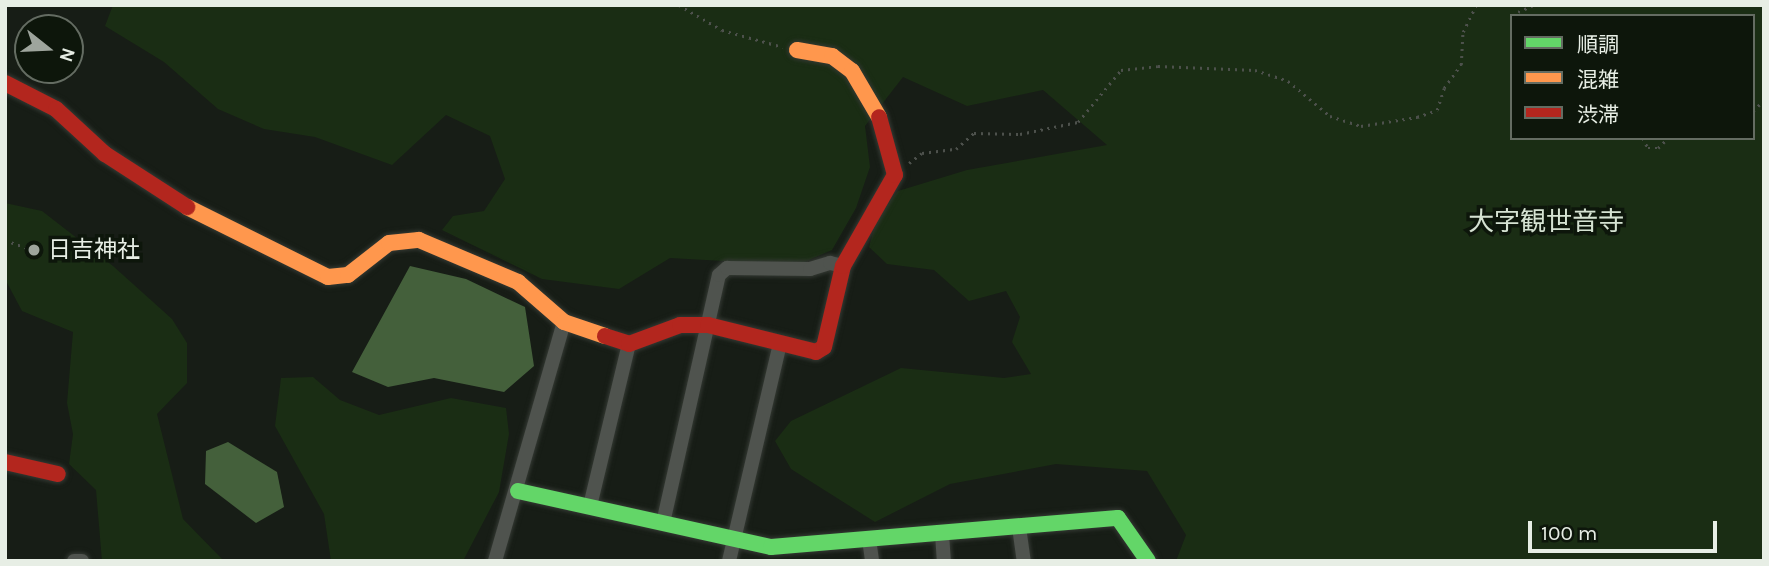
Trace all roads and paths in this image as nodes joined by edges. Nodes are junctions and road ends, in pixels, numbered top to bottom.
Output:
1 (679, 5) edge
2 (1475, 5) edge
3 (1499, 5) edge
4 (1534, 5) edge
5 (1519, 14) edge
6 (797, 50) joint
7 (5, 83) edge
8 (1644, 140) edge
9 (1666, 140) edge
10 (895, 175) junction
11 (5, 240) edge
12 (27, 248) dead end
13 (843, 266) junction
14 (564, 322) junction
15 (708, 325) junction
16 (780, 343) junction
17 (629, 344) junction
18 (5, 462) edge
19 (58, 474) dead end
20 (518, 491) junction
21 (590, 506) junction
22 (663, 523) junction
23 (1019, 527) junction
24 (942, 534) junction
25 (733, 540) junction
26 (869, 540) junction
27 (800, 554) edge
28 (74, 561) edge
29 (82, 561) edge
30 (495, 561) edge
31 (729, 561) edge
32 (873, 561) edge
33 (944, 561) edge
34 (1024, 561) edge
35 (1148, 561) edge

1 - 6 path
2 - 3 path
2 - 10 path
4 - 5 path
6 - 10 street
7 - 14 street
8 - 9 path
10 - 13 street
11 - 12 path
13 - 15 street
13 - 16 street
14 - 17 street
14 - 20 street
15 - 16 street
15 - 17 street
15 - 22 street
16 - 25 street
17 - 21 street
18 - 19 street
20 - 21 street
20 - 30 street
21 - 22 street
22 - 25 street
23 - 24 street
23 - 34 street
23 - 35 street
24 - 26 street
24 - 33 street
25 - 27 street
25 - 31 street
26 - 27 street
26 - 32 street
28 - 29 street

